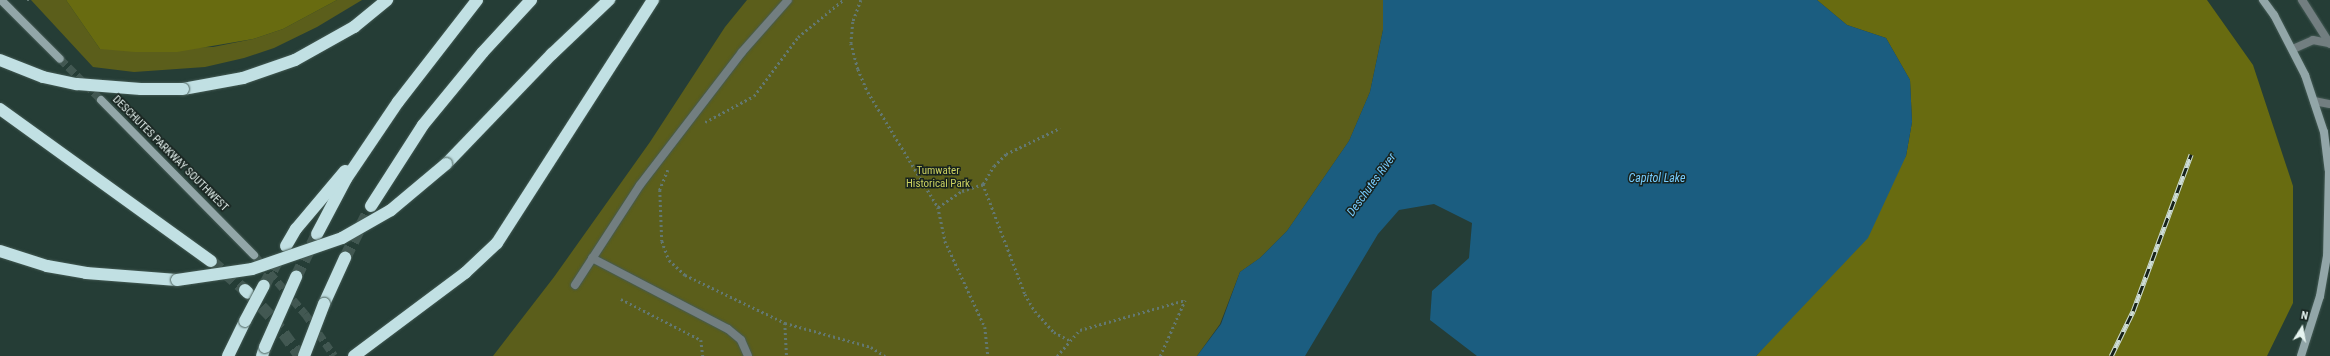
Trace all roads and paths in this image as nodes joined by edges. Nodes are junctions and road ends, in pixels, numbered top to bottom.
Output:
1 (1, 0) edge
2 (387, 0) edge
3 (477, 0) edge
4 (531, 0) edge
5 (610, 0) edge
6 (653, 0) edge
7 (788, 0) edge
8 (843, 0) edge
9 (861, 0) edge
10 (2263, 0) edge
11 (2302, 0) edge
12 (2330, 43) edge
13 (2293, 49) junction
14 (60, 59) tunnel mouth
15 (0, 60) edge
16 (101, 100) tunnel mouth
17 (2314, 101) junction
18 (2330, 104) edge
19 (0, 108) edge
20 (702, 124) dead end
21 (380, 128) junction
22 (1060, 128) dead end
23 (670, 164) dead end
24 (983, 184) junction
25 (371, 206) tunnel mouth
26 (938, 207) junction
27 (317, 234) tunnel mouth
28 (286, 246) tunnel mouth
29 (0, 251) edge
30 (254, 255) tunnel mouth
31 (345, 258) tunnel mouth
32 (592, 258) junction
33 (212, 261) tunnel mouth
34 (296, 277) tunnel mouth
35 (575, 285) dead end
36 (264, 286) tunnel mouth
37 (621, 299) dead end
38 (785, 323) junction
39 (1069, 340) junction
40 (263, 352) edge
41 (228, 356) edge
42 (304, 356) edge
43 (354, 356) edge
44 (702, 356) edge
45 (748, 356) edge
46 (787, 356) edge
47 (885, 356) edge
48 (988, 356) edge
49 (1057, 356) edge
50 (1160, 356) edge
51 (2301, 356) edge

1 - 14 main road
2 - 15 highway, bridge
3 - 21 highway
4 - 25 highway
5 - 29 highway, bridge
6 - 43 highway
7 - 32 street
8 - 20 path
9 - 26 path
10 - 13 main road
11 - 12 street
12 - 13 street
13 - 17 main road
16 - 30 main road, DESCHUTES PARKWAY SOUTHWEST
17 - 18 street
17 - 51 main road
19 - 33 highway
21 - 27 highway
21 - 28 highway
22 - 24 path
23 - 38 path
24 - 26 path
24 - 39 path
26 - 48 path
31 - 42 highway, bridge
32 - 35 street
32 - 45 street
34 - 40 highway, bridge
36 - 41 highway, bridge
37 - 44 path
38 - 46 path
38 - 47 path
39 - 49 path
39 - 50 path

